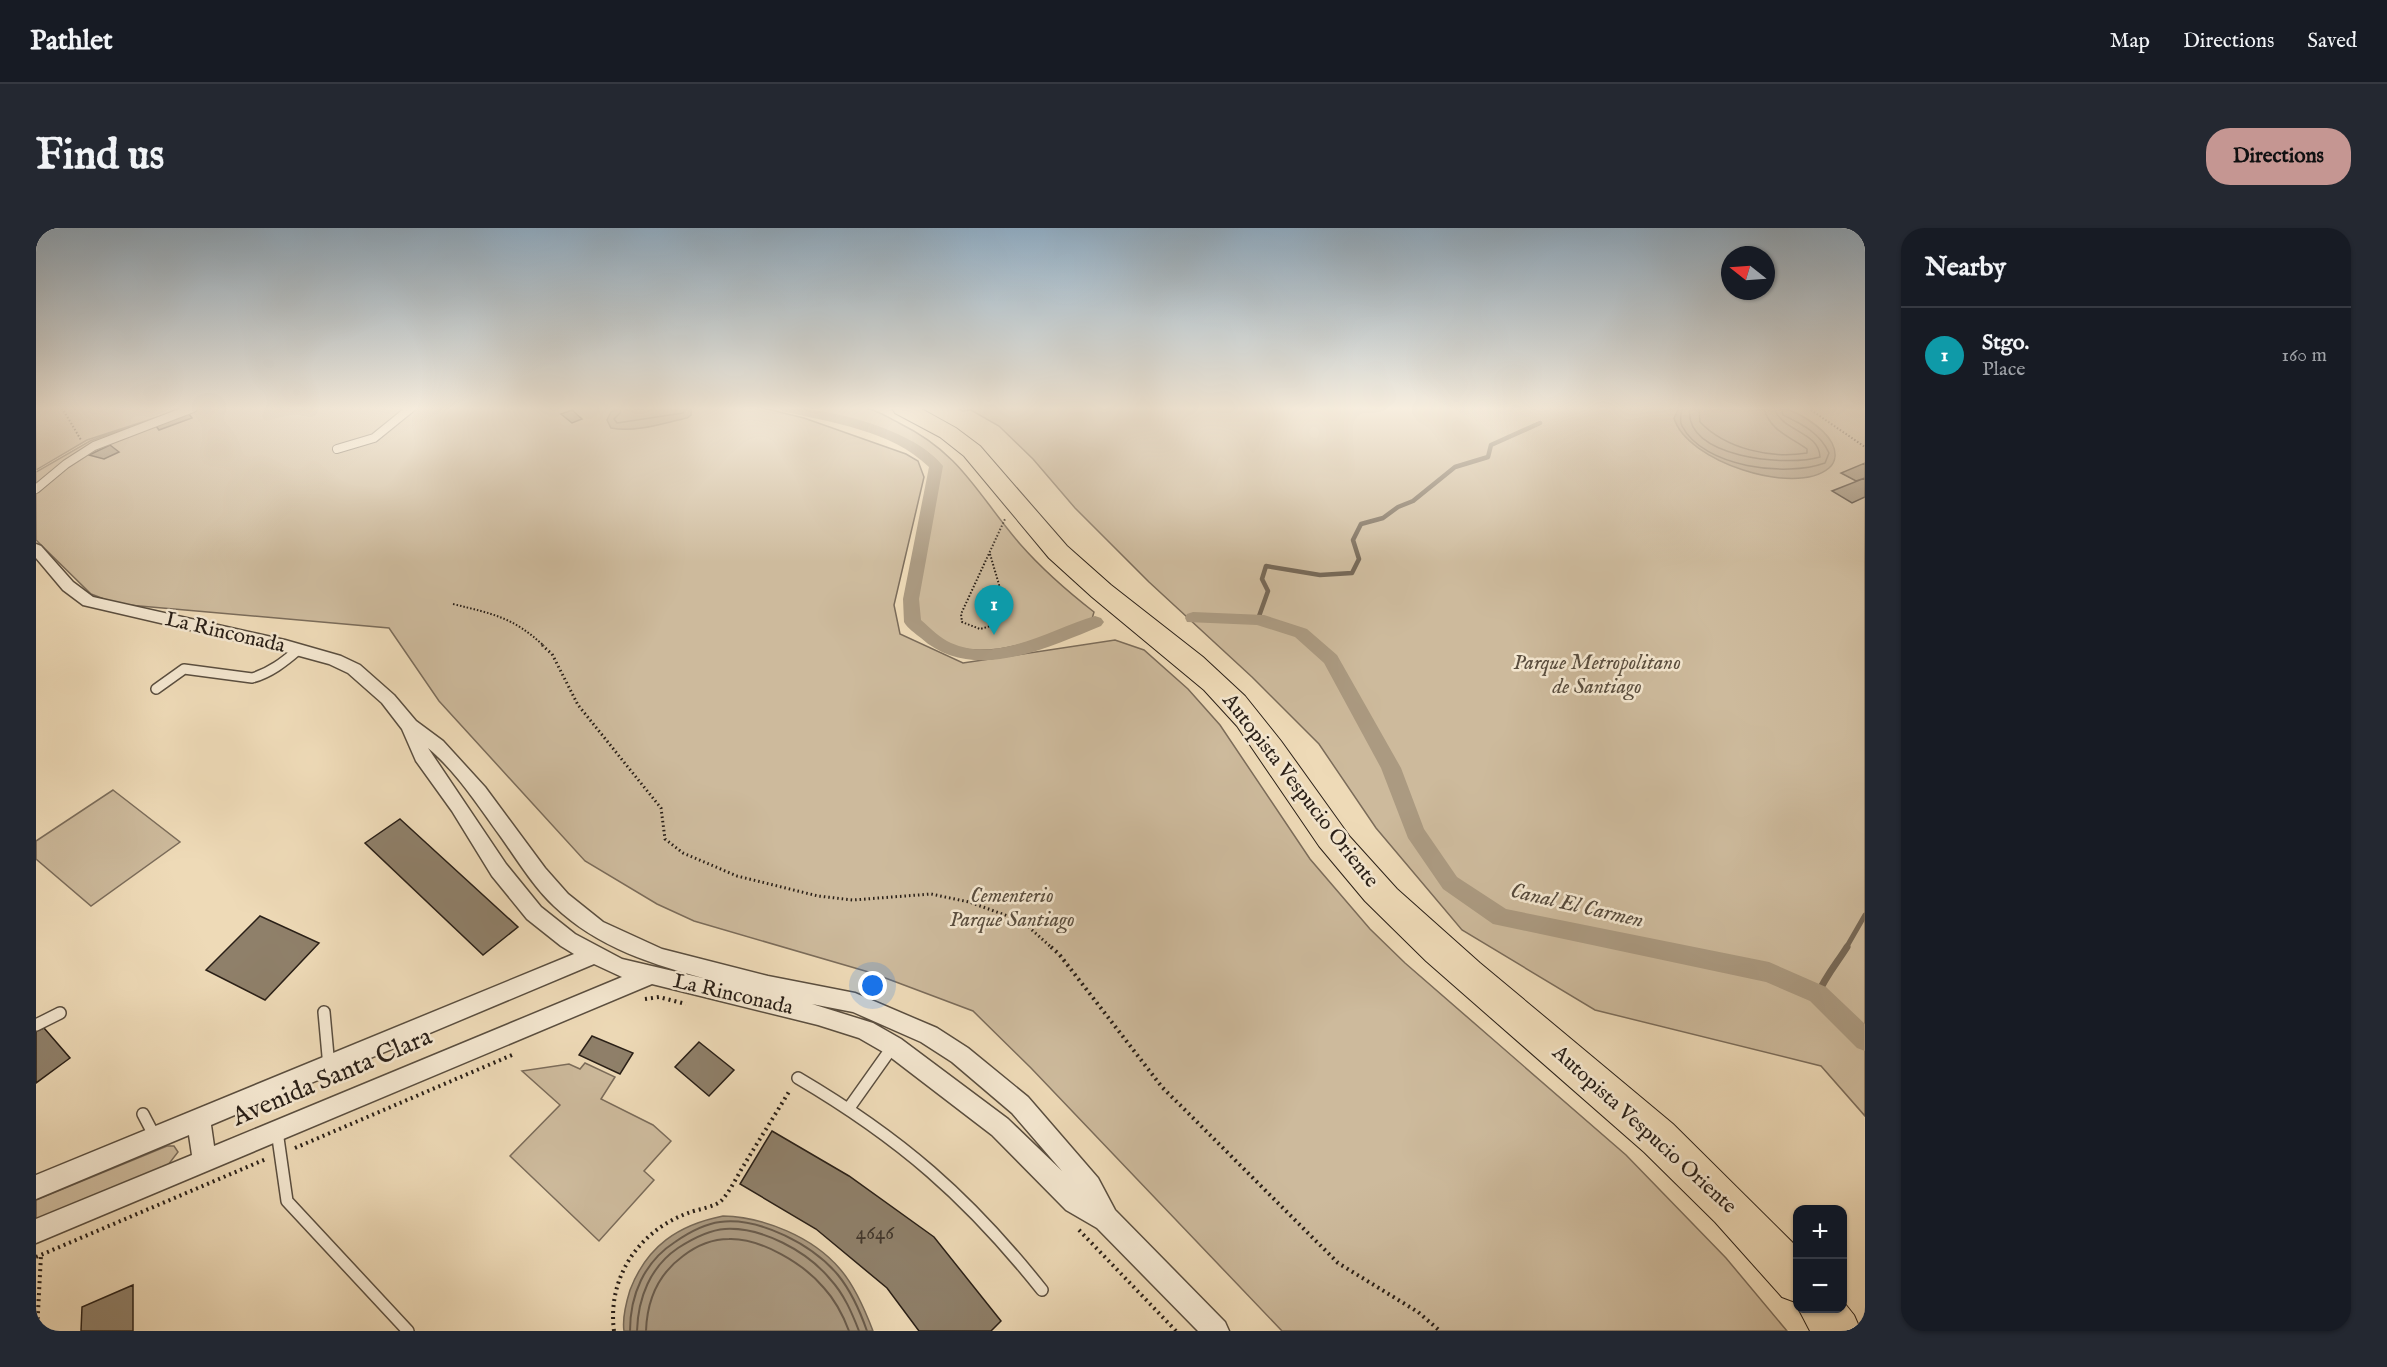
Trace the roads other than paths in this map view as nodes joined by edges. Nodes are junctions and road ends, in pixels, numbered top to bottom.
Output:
1 (76, 459) edge
2 (980, 459) edge
3 (36, 489) edge
4 (36, 549) edge
5 (298, 650) junction
6 (156, 688) dead end
7 (410, 726) junction
8 (509, 833) junction
9 (483, 849) junction
10 (594, 955) junction
11 (651, 975) junction
12 (324, 1012) dead end
13 (60, 1013) dead end
14 (36, 1025) edge
15 (892, 1046) junction
16 (329, 1066) junction
17 (798, 1078) road end
18 (1020, 1104) junction
19 (849, 1108) junction
20 (143, 1114) dead end
21 (199, 1120) junction
22 (1000, 1127) junction
23 (277, 1131) junction
24 (155, 1137) junction
25 (204, 1161) junction
26 (36, 1187) edge
27 (1106, 1219) junction
28 (36, 1231) edge
29 (1793, 1277) edge
30 (1042, 1290) dead end
31 (1824, 1313) edge
32 (408, 1331) edge
33 (1216, 1331) edge
34 (1838, 1331) edge

1 - 3 lane
2 - 29 highway, Autopista Vespucio Oriente
4 - 5 street, La Rinconada
5 - 6 lane
5 - 7 street, La Rinconada
7 - 8 street, La Rinconada
7 - 9 street, La Rinconada
8 - 9 street
8 - 18 street, La Rinconada
9 - 10 street, La Rinconada
10 - 11 street, La Rinconada
10 - 16 street, Avenida Santa Clara
11 - 15 street, La Rinconada
11 - 23 street, Avenida Santa Clara
12 - 16 lane
13 - 14 lane
15 - 19 lane
15 - 22 street, La Rinconada
16 - 21 street, Avenida Santa Clara
17 - 19 lane
18 - 22 street
18 - 27 street, La Rinconada
19 - 30 lane
20 - 24 lane
21 - 24 street, Avenida Santa Clara
21 - 25 street
22 - 27 street, La Rinconada
23 - 25 street, Avenida Santa Clara
23 - 32 lane
24 - 26 street, Avenida Santa Clara
25 - 28 street, Avenida Santa Clara
27 - 33 street, La Rinconada
31 - 34 highway

